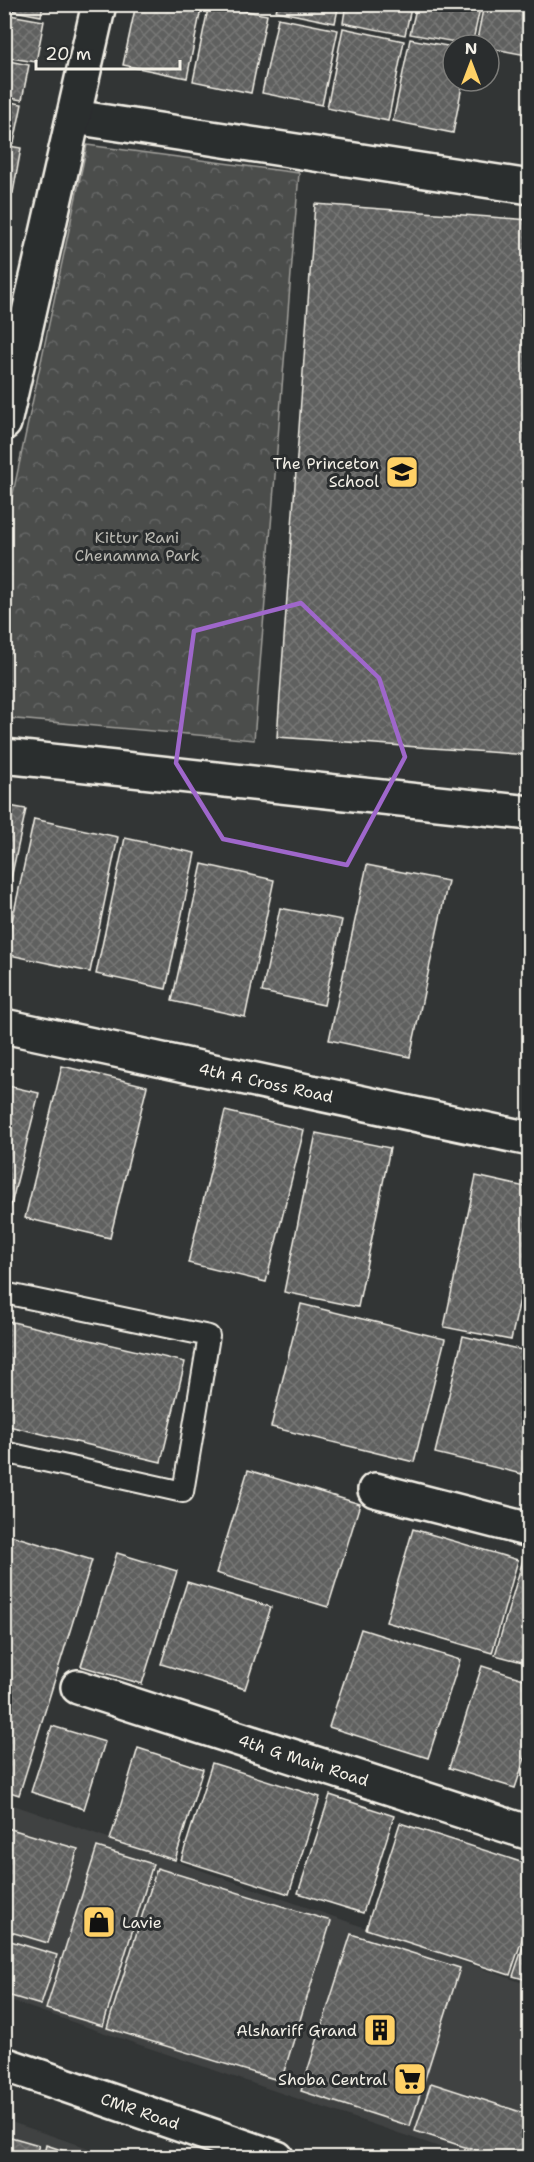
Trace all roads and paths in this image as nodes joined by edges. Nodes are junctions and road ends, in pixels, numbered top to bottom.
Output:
1 (99, 4) edge
2 (74, 117) junction
3 (530, 187) edge
4 (4, 423) edge
5 (4, 756) edge
6 (530, 813) edge
7 (4, 1026) edge
8 (530, 1140) edge
9 (4, 1293) edge
10 (4, 1452) edge
11 (375, 1490) dead end
12 (530, 1530) edge
13 (78, 1687) dead end
14 (530, 1833) edge
15 (4, 2064) edge
16 (277, 2157) edge

1 - 2 street
2 - 3 street
2 - 4 street
5 - 6 street
7 - 8 street, 4th A Cross Road
9 - 10 lane
11 - 12 street
13 - 14 street, 4th G Main Road
15 - 16 street, CMR Road

